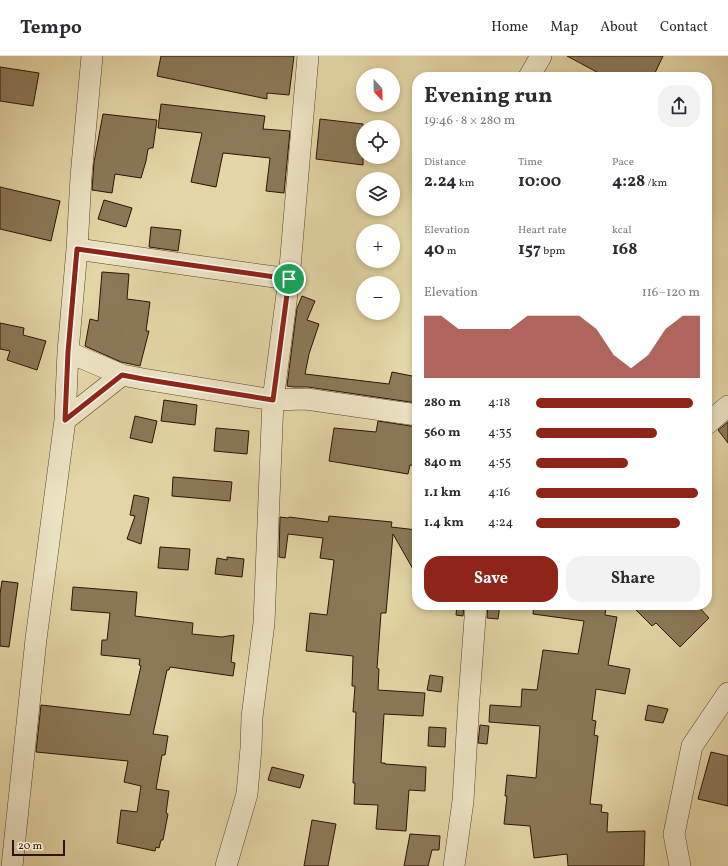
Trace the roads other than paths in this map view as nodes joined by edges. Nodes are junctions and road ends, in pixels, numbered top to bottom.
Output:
1 (308, 56) edge
2 (540, 56) edge
3 (88, 57) edge
4 (532, 72) edge
5 (77, 249) junction
6 (289, 279) junction
7 (68, 352) junction
8 (122, 375) junction
9 (273, 400) junction
10 (728, 406) edge
11 (412, 415) edge
12 (65, 420) junction
13 (712, 420) edge
14 (476, 610) edge
15 (728, 693) edge
16 (8, 859) edge
17 (226, 866) edge
18 (454, 866) edge
19 (680, 866) edge

1 - 6 street
2 - 4 street
3 - 5 street
5 - 6 street
5 - 7 street
6 - 9 street
7 - 8 street
7 - 12 street
8 - 9 street
8 - 12 street
9 - 11 street
9 - 17 street
10 - 13 street
12 - 16 street
14 - 18 street
15 - 19 street

